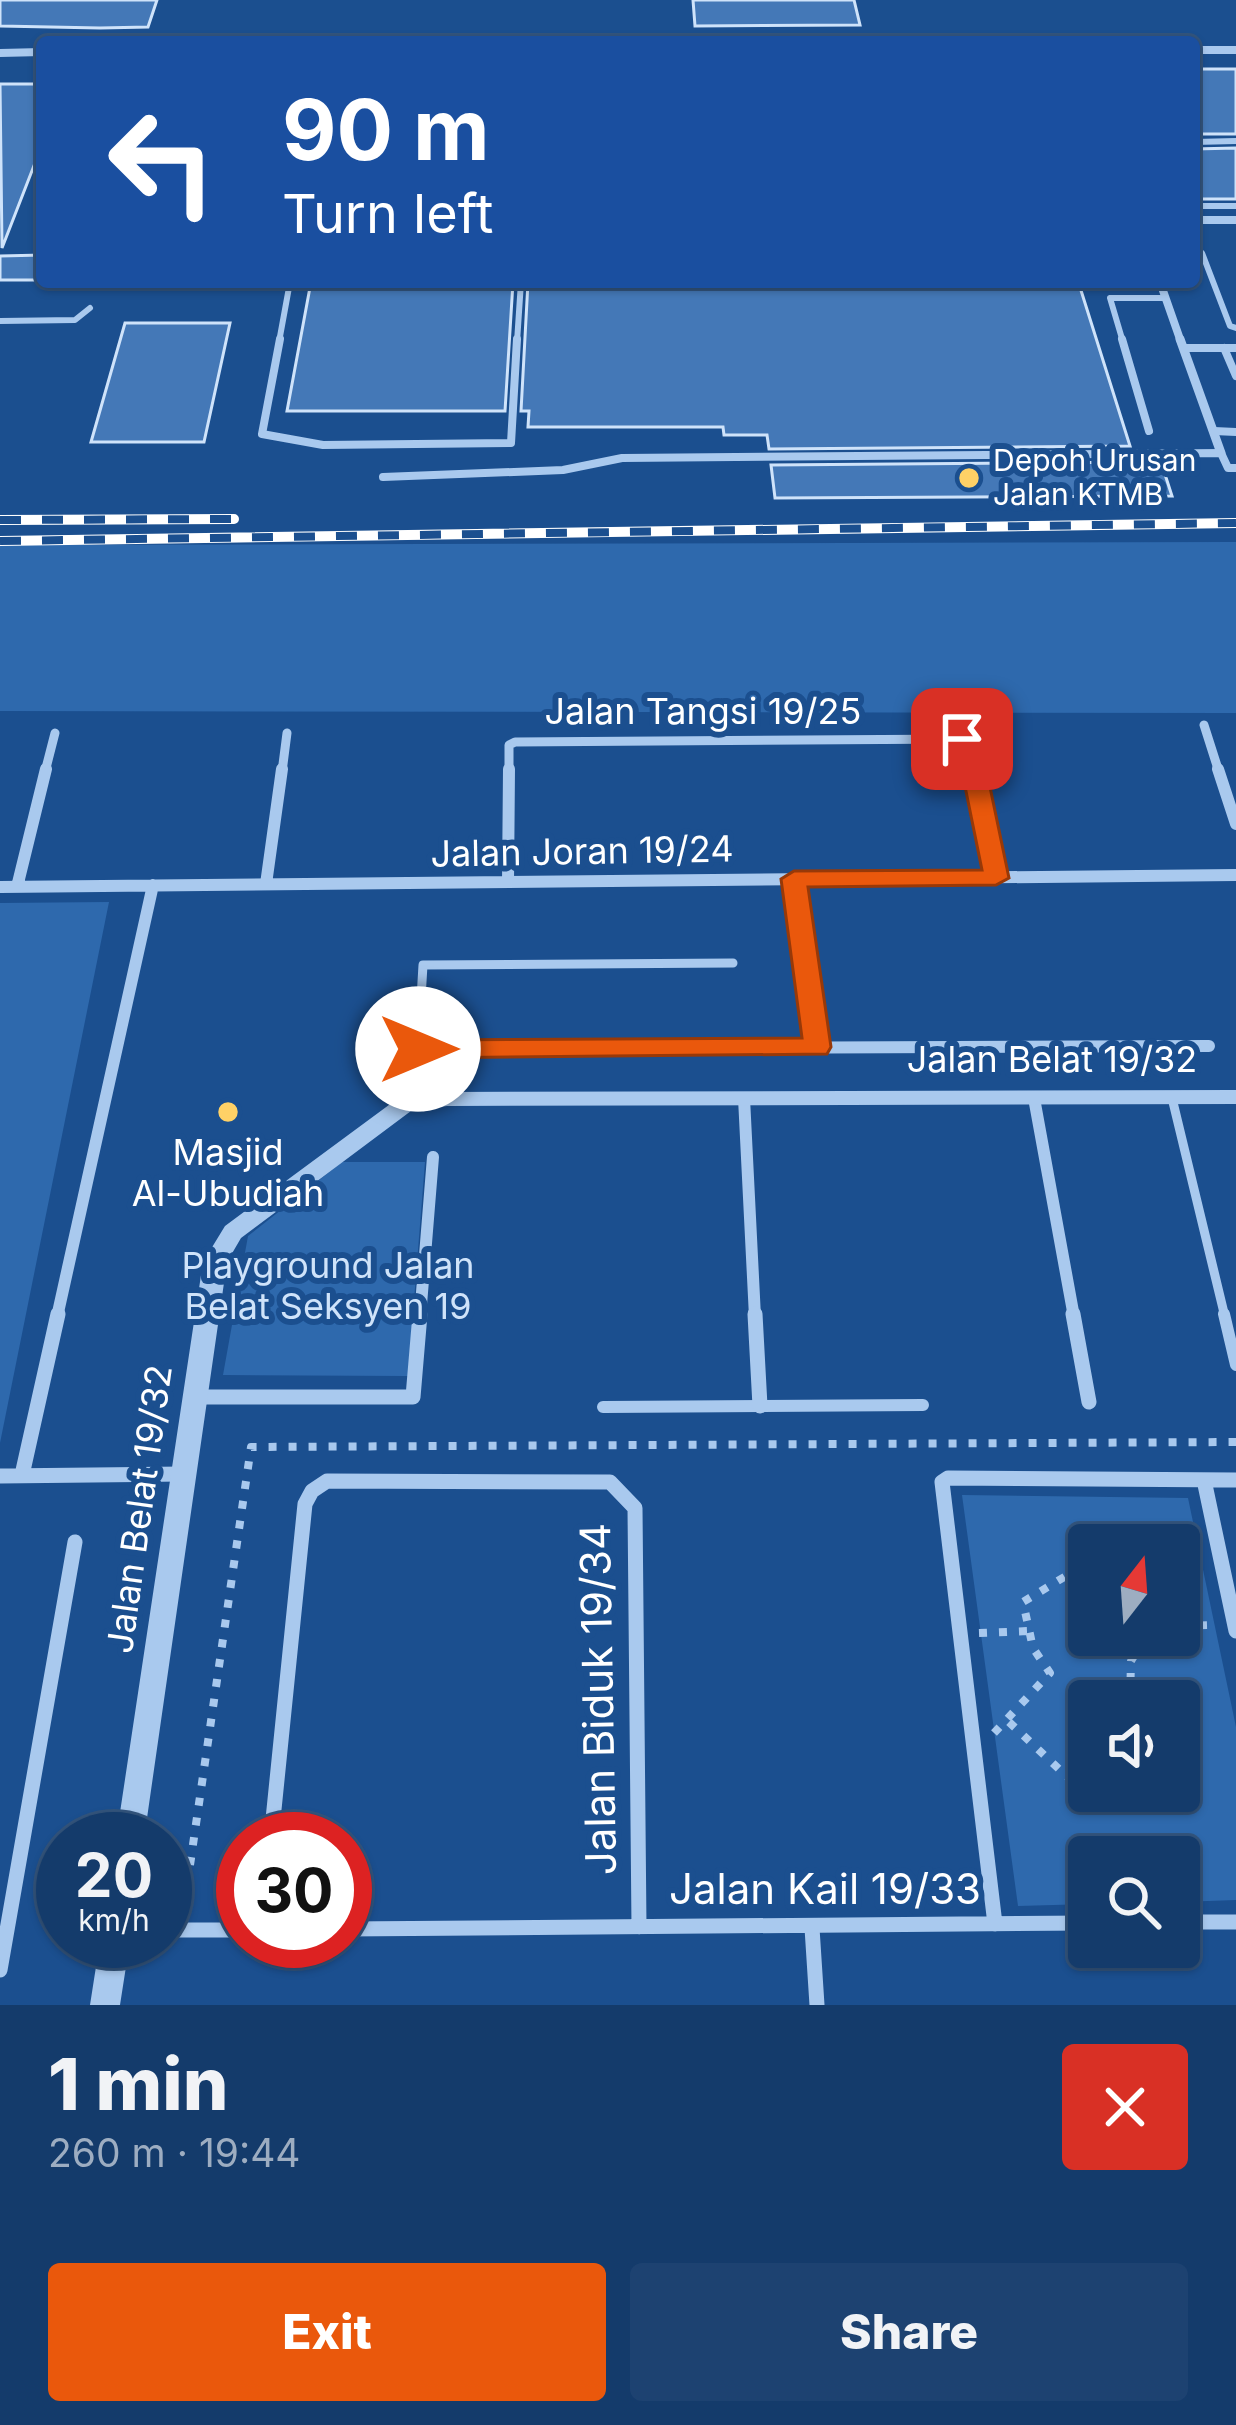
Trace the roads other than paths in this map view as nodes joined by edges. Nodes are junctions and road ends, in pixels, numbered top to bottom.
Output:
1 (1200, 50) edge
2 (1236, 50) edge
3 (0, 52) edge
4 (36, 52) edge
5 (1236, 141) edge
6 (1200, 142) edge
7 (1200, 206) edge
8 (1236, 206) edge
9 (1200, 220) edge
10 (1236, 220) edge
11 (1200, 253) edge
12 (289, 288) edge
13 (521, 288) edge
14 (1162, 288) edge
15 (1166, 298) junction
16 (89, 308) dead end
17 (0, 321) edge
18 (1236, 328) edge
19 (1184, 348) junction
20 (1224, 348) junction
21 (1236, 348) edge
22 (1236, 376) edge
23 (1149, 431) dead end
24 (1214, 431) junction
25 (1236, 432) edge
26 (1221, 453) junction
27 (1236, 468) edge
28 (383, 477) dead end
29 (1204, 725) dead end
30 (55, 733) dead end
31 (287, 733) dead end
32 (1220, 776) junction
33 (1236, 776) edge
34 (1236, 824) edge
35 (1236, 875) edge
36 (996, 878) junction
37 (794, 879) junction
38 (508, 882) junction
39 (266, 884) junction
40 (153, 885) junction
41 (17, 886) junction
42 (0, 887) edge
43 (733, 963) dead end
44 (1209, 1046) dead end
45 (817, 1047) junction
46 (418, 1049) joint
47 (1172, 1097) junction
48 (1236, 1097) edge
49 (744, 1098) junction
50 (1034, 1098) junction
51 (433, 1157) dead end
52 (1236, 1364) edge
53 (195, 1397) junction
54 (1088, 1402) dead end
55 (922, 1405) dead end
56 (760, 1406) junction
57 (603, 1407) dead end
58 (184, 1474) junction
59 (22, 1475) junction
60 (0, 1476) edge
61 (1204, 1480) junction
62 (1236, 1480) edge
63 (74, 1542) dead end
64 (1236, 1631) edge
65 (134, 1812) edge
66 (274, 1812) edge
67 (7, 1896) edge
68 (1200, 1922) edge
69 (1236, 1922) edge
70 (1068, 1923) edge
71 (995, 1924) junction
72 (639, 1927) junction
73 (812, 1928) junction
74 (372, 1929) edge
75 (111, 1968) edge
76 (0, 1970) edge
77 (105, 2005) edge
78 (817, 2005) edge

1 - 2 street
3 - 4 street
5 - 6 lane
7 - 8 lane
9 - 10 street
11 - 18 lane
12 - 13 lane
14 - 15 street
15 - 19 street
15 - 23 lane
16 - 17 lane
19 - 20 lane
19 - 24 street
20 - 21 lane
20 - 22 lane
24 - 25 lane
24 - 26 street
26 - 27 lane
26 - 28 lane
29 - 32 street
30 - 41 street
31 - 39 street
32 - 33 street
32 - 34 street
35 - 36 street, Jalan Joran 19/24
36 - 37 street, Jalan Joran 19/24
36 - 38 street, Jalan Tangsi 19/25
37 - 38 street, Jalan Joran 19/24
37 - 45 street
38 - 39 street, Jalan Joran 19/24
39 - 40 street, Jalan Joran 19/24
40 - 41 street, Jalan Joran 19/24
40 - 59 street
41 - 42 street, Jalan Joran 19/24
43 - 46 lane
44 - 45 street
45 - 46 street
47 - 48 street, Jalan Belat 19/32
47 - 50 street, Jalan Belat 19/32
47 - 52 lane
49 - 50 street, Jalan Belat 19/32
49 - 53 street, Jalan Belat 19/32
49 - 56 street
50 - 54 street
51 - 53 street
53 - 58 street, Jalan Belat 19/32
55 - 56 lane
56 - 57 lane
58 - 59 street
58 - 65 street, Jalan Belat 19/32
59 - 60 street
61 - 62 street
61 - 64 street
61 - 71 street
63 - 67 street
66 - 72 street, Jalan Biduk 19/34
67 - 76 street
68 - 69 street
70 - 71 street, Jalan Kail 19/33
71 - 73 street, Jalan Kail 19/33
72 - 73 street, Jalan Kail 19/33
72 - 74 street, Jalan Kail 19/33
73 - 78 street
75 - 77 street

